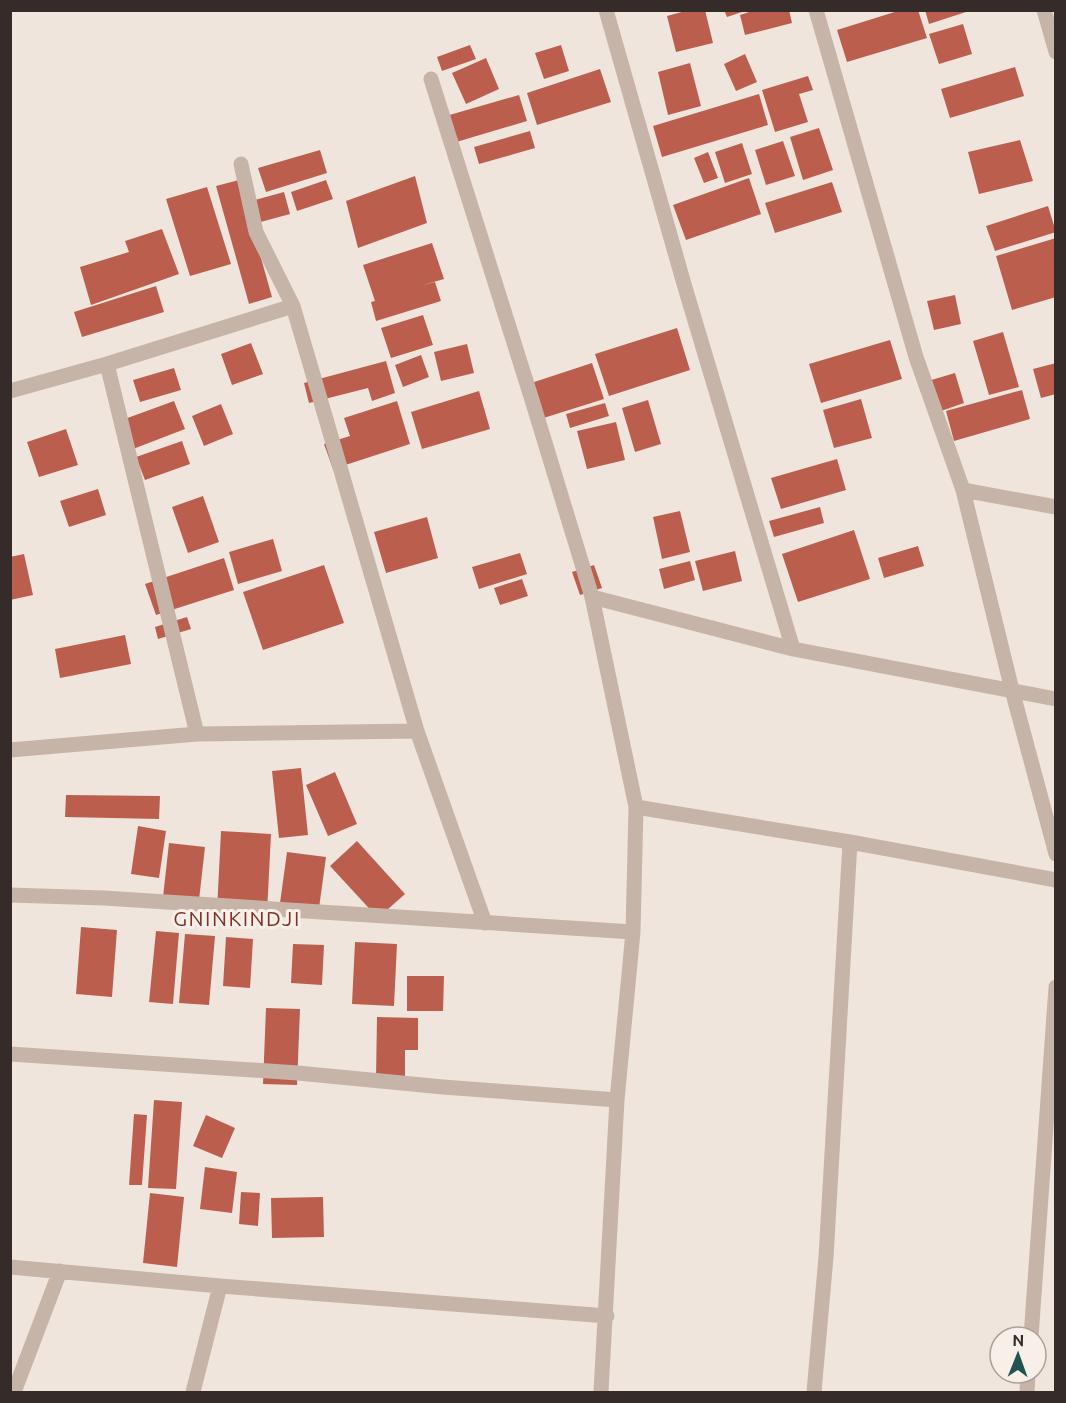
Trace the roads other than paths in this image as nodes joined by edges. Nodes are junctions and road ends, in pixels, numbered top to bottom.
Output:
1 (606, 10) edge
2 (816, 10) edge
3 (1044, 10) edge
4 (1056, 52) edge
5 (431, 80) dead end
6 (241, 164) dead end
7 (293, 306) junction
8 (107, 364) junction
9 (10, 391) edge
10 (963, 490) junction
11 (1056, 507) edge
12 (591, 597) junction
13 (793, 649) junction
14 (1012, 690) junction
15 (1056, 699) edge
16 (417, 731) junction
17 (197, 734) junction
18 (10, 750) edge
19 (636, 807) junction
20 (850, 842) junction
21 (1056, 854) edge
22 (1056, 880) edge
23 (10, 895) edge
24 (485, 923) junction
25 (633, 932) junction
26 (1056, 987) edge
27 (10, 1054) edge
28 (617, 1100) junction
29 (10, 1267) edge
30 (60, 1271) junction
31 (220, 1287) junction
32 (607, 1316) junction
33 (1032, 1325) edge
34 (14, 1392) edge
35 (193, 1392) edge
36 (601, 1392) edge
37 (814, 1392) edge

1 - 13 street
2 - 10 street
3 - 4 street
5 - 12 street
6 - 7 street
7 - 8 street
7 - 16 street
8 - 9 street
8 - 17 street
10 - 11 street
10 - 14 street
12 - 13 street
12 - 19 street
13 - 14 street
14 - 15 street
14 - 21 street
16 - 17 street
16 - 24 street
17 - 18 street
19 - 20 street
19 - 25 street
20 - 22 street
20 - 37 street
23 - 24 street
24 - 25 street
25 - 28 street
26 - 33 street
27 - 28 street
28 - 32 street
29 - 30 street
30 - 31 street
30 - 34 street
31 - 32 street
31 - 35 street
32 - 36 street

